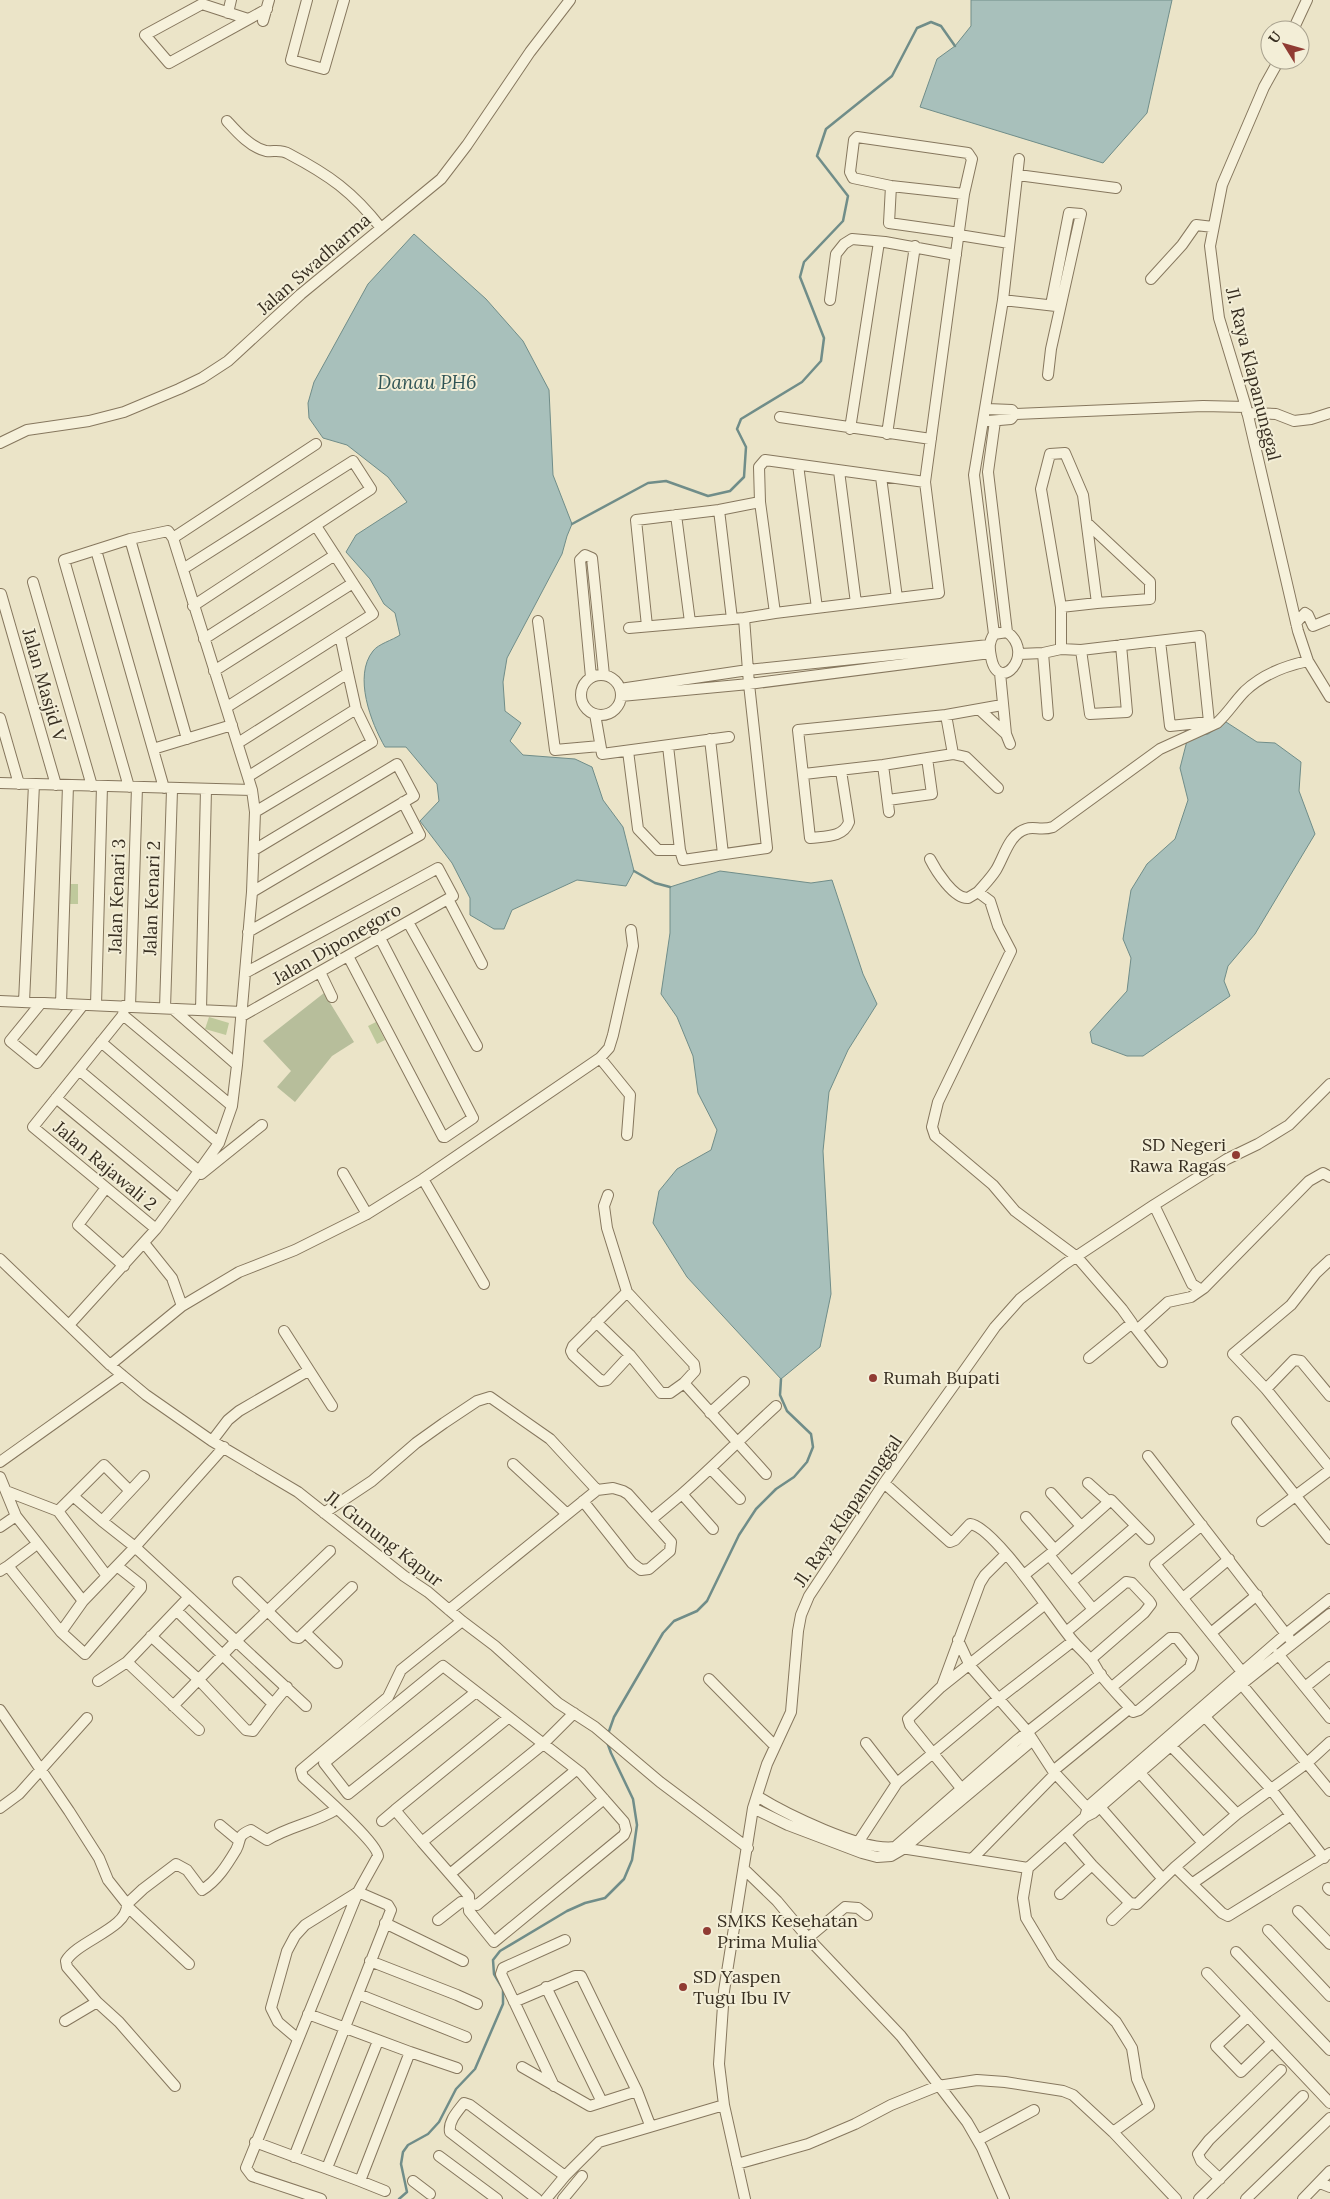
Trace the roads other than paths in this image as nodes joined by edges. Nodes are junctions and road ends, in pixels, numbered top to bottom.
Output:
1 (231, 0) edge
2 (307, 0) edge
3 (344, 0) edge
4 (570, 0) edge
5 (1307, 0) edge
6 (268, 4) edge
7 (193, 5) edge
8 (228, 13) junction
9 (248, 19) junction
10 (1298, 20) edge
11 (263, 21) dead end
12 (1273, 70) edge
13 (227, 121) dead end
14 (1019, 159) dead end
15 (1018, 174) junction
16 (891, 186) junction
17 (1116, 188) dead end
18 (964, 194) junction
19 (889, 223) junction
20 (1213, 227) junction
21 (381, 228) junction
22 (959, 234) junction
23 (882, 242) junction
24 (1009, 243) junction
25 (915, 246) junction
26 (956, 255) junction
27 (1151, 279) dead end
28 (830, 300) dead end
29 (1004, 300) junction
30 (1055, 306) junction
31 (1048, 375) dead end
32 (987, 408) junction
33 (1246, 410) junction
34 (1330, 413) edge
35 (1015, 414) junction
36 (780, 417) dead end
37 (990, 421) junction
38 (850, 428) junction
39 (887, 434) junction
40 (931, 439) junction
41 (0, 443) edge
42 (316, 444) dead end
43 (798, 465) junction
44 (839, 471) junction
45 (881, 477) junction
46 (925, 482) junction
47 (760, 502) junction
48 (718, 510) junction
49 (676, 515) junction
50 (1087, 523) junction
51 (316, 526) junction
52 (173, 538) junction
53 (130, 539) junction
54 (96, 550) junction
55 (335, 555) junction
56 (183, 570) junction
57 (32, 582) dead end
58 (353, 583) junction
59 (1, 594) edge
60 (897, 598) junction
61 (856, 603) junction
62 (1097, 603) junction
63 (193, 606) junction
64 (1061, 607) junction
65 (817, 608) junction
66 (776, 613) junction
67 (744, 618) junction
68 (732, 619) junction
69 (1330, 619) edge
70 (538, 621) dead end
71 (690, 622) junction
72 (1296, 623) junction
73 (647, 626) junction
74 (629, 628) dead end
75 (1007, 632) junction
76 (994, 634) junction
77 (340, 636) junction
78 (204, 639) junction
79 (1160, 641) junction
80 (1121, 645) junction
81 (989, 649) junction
82 (1061, 649) junction
83 (1082, 650) junction
84 (1042, 653) junction
85 (1018, 654) junction
86 (1308, 661) junction
87 (748, 670) junction
88 (214, 671) junction
89 (348, 673) junction
90 (1000, 673) junction
91 (604, 674) junction
92 (591, 677) junction
93 (749, 684) junction
94 (620, 692) junction
95 (1330, 696) edge
96 (1002, 705) junction
97 (227, 708) junction
98 (356, 709) junction
99 (980, 710) junction
100 (595, 714) junction
101 (946, 715) junction
102 (1048, 715) dead end
103 (0, 718) edge
104 (232, 725) junction
105 (728, 737) dead end
106 (187, 739) junction
107 (710, 739) junction
108 (238, 743) junction
109 (600, 746) junction
110 (668, 746) junction
111 (153, 749) junction
112 (628, 751) junction
113 (953, 754) junction
114 (928, 758) junction
115 (883, 765) junction
116 (841, 770) junction
117 (804, 774) junction
118 (249, 776) junction
119 (0, 783) edge
120 (20, 784) junction
121 (34, 784) junction
122 (56, 785) junction
123 (68, 785) junction
124 (97, 786) junction
125 (133, 787) junction
126 (998, 788) dead end
127 (168, 789) junction
128 (206, 789) junction
129 (252, 790) junction
130 (888, 800) junction
131 (404, 802) junction
132 (255, 812) junction
133 (889, 812) dead end
134 (254, 850) junction
135 (680, 850) junction
136 (723, 854) junction
137 (930, 859) dead end
138 (252, 892) junction
139 (978, 892) junction
140 (448, 900) junction
141 (408, 922) junction
142 (631, 930) dead end
143 (248, 932) junction
144 (380, 938) junction
145 (348, 956) junction
146 (482, 964) dead end
147 (320, 972) junction
148 (245, 973) junction
149 (332, 997) dead end
150 (0, 1001) edge
151 (24, 1002) junction
152 (41, 1002) junction
153 (61, 1004) junction
154 (83, 1004) junction
155 (96, 1005) junction
156 (169, 1008) junction
157 (126, 1009) junction
158 (201, 1010) junction
159 (242, 1014) junction
160 (102, 1042) junction
161 (477, 1046) dead end
162 (600, 1058) junction
163 (238, 1065) junction
164 (79, 1070) junction
165 (1330, 1084) edge
166 (56, 1098) junction
167 (232, 1106) junction
168 (262, 1125) dead end
169 (627, 1135) dead end
170 (219, 1143) junction
171 (198, 1171) junction
172 (343, 1173) dead end
173 (1330, 1177) edge
174 (423, 1180) junction
175 (187, 1185) junction
176 (105, 1189) junction
177 (608, 1195) dead end
178 (177, 1198) junction
179 (1154, 1204) junction
180 (367, 1214) junction
181 (156, 1229) junction
182 (144, 1243) junction
183 (1077, 1257) junction
184 (0, 1259) edge
185 (1330, 1260) edge
186 (124, 1266) junction
187 (4, 1270) edge
188 (484, 1284) dead end
189 (1204, 1288) junction
190 (627, 1292) junction
191 (182, 1306) junction
192 (596, 1322) junction
193 (69, 1325) junction
194 (1135, 1326) junction
195 (284, 1331) dead end
196 (630, 1355) junction
197 (1089, 1358) dead end
198 (1162, 1362) dead end
199 (110, 1365) junction
200 (308, 1371) junction
201 (122, 1375) junction
202 (744, 1382) dead end
203 (684, 1383) junction
204 (1266, 1390) junction
205 (1330, 1396) edge
206 (332, 1406) dead end
207 (776, 1406) dead end
208 (710, 1413) junction
209 (1237, 1422) dead end
210 (212, 1441) junction
211 (736, 1442) junction
212 (224, 1447) junction
213 (1148, 1456) dead end
214 (0, 1462) edge
215 (513, 1464) dead end
216 (711, 1468) junction
217 (1330, 1469) edge
218 (766, 1474) dead end
219 (144, 1476) dead end
220 (0, 1477) edge
221 (884, 1483) junction
222 (1088, 1483) dead end
223 (6, 1490) junction
224 (598, 1490) junction
225 (130, 1492) junction
226 (1052, 1493) dead end
227 (682, 1494) junction
228 (73, 1496) junction
229 (1296, 1496) junction
230 (740, 1499) dead end
231 (584, 1501) junction
232 (1108, 1502) junction
233 (58, 1511) junction
234 (324, 1513) junction
235 (567, 1514) junction
236 (16, 1516) junction
237 (1026, 1517) dead end
238 (652, 1519) junction
239 (102, 1521) junction
240 (1262, 1521) dead end
241 (1202, 1525) junction
242 (1081, 1526) junction
243 (1136, 1526) junction
244 (0, 1527) edge
245 (713, 1529) dead end
246 (1149, 1539) dead end
247 (1330, 1539) edge
248 (37, 1544) junction
249 (135, 1546) junction
250 (330, 1551) dead end
251 (1052, 1552) junction
252 (1006, 1554) junction
253 (1228, 1559) junction
254 (117, 1566) junction
255 (4, 1568) edge
256 (1024, 1575) junction
257 (107, 1576) junction
258 (238, 1582) dead end
259 (1070, 1582) junction
260 (352, 1587) dead end
261 (1256, 1596) junction
262 (189, 1597) junction
263 (1183, 1598) junction
264 (1330, 1599) edge
265 (83, 1601) junction
266 (1044, 1605) junction
267 (1092, 1608) junction
268 (449, 1610) junction
269 (177, 1611) junction
270 (266, 1611) junction
271 (1330, 1614) edge
272 (462, 1621) junction
273 (61, 1632) junction
274 (305, 1632) junction
275 (1066, 1632) junction
276 (1211, 1633) junction
277 (1286, 1634) junction
278 (151, 1636) junction
279 (958, 1640) junction
280 (236, 1641) junction
281 (1073, 1641) junction
282 (1293, 1642) junction
283 (223, 1654) junction
284 (1278, 1654) junction
285 (1091, 1659) junction
286 (128, 1662) junction
287 (337, 1663) dead end
288 (970, 1666) junction
289 (1330, 1667) edge
290 (1100, 1674) junction
291 (710, 1679) dead end
292 (1242, 1679) junction
293 (199, 1680) junction
294 (98, 1681) dead end
295 (287, 1687) junction
296 (941, 1687) junction
297 (1112, 1687) junction
298 (1306, 1687) junction
299 (476, 1692) junction
300 (998, 1699) junction
301 (273, 1704) junction
302 (174, 1706) junction
303 (306, 1706) dead end
304 (1130, 1708) junction
305 (0, 1710) edge
306 (574, 1713) junction
307 (86, 1718) dead end
308 (508, 1718) junction
309 (1206, 1718) junction
310 (1330, 1718) edge
311 (199, 1730) dead end
312 (1030, 1736) junction
313 (1330, 1742) edge
314 (866, 1743) dead end
315 (542, 1745) junction
316 (775, 1746) junction
317 (1172, 1747) junction
318 (934, 1753) junction
319 (1307, 1763) junction
320 (42, 1770) junction
321 (576, 1770) junction
322 (1054, 1773) junction
323 (1140, 1773) junction
324 (897, 1783) junction
325 (961, 1788) junction
326 (1270, 1788) junction
327 (1330, 1791) edge
328 (757, 1796) junction
329 (604, 1799) junction
330 (0, 1808) edge
331 (753, 1808) junction
332 (337, 1809) junction
333 (395, 1810) junction
334 (1091, 1811) junction
335 (1237, 1814) junction
336 (1291, 1816) junction
337 (382, 1820) dead end
338 (220, 1825) dead end
339 (1066, 1835) junction
340 (238, 1840) junction
341 (859, 1841) junction
342 (422, 1842) junction
343 (1203, 1843) junction
344 (748, 1848) junction
345 (899, 1848) junction
346 (1327, 1855) edge
347 (973, 1858) junction
348 (1092, 1866) junction
349 (1175, 1867) junction
350 (1028, 1868) junction
351 (745, 1870) junction
352 (450, 1874) junction
353 (1162, 1878) junction
354 (1193, 1883) junction
355 (358, 1892) junction
356 (1060, 1894) dead end
357 (469, 1903) junction
358 (1130, 1903) junction
359 (128, 1906) junction
360 (1298, 1911) dead end
361 (867, 1915) dead end
362 (438, 1920) dead end
363 (1112, 1920) dead end
364 (385, 1923) junction
365 (1268, 1930) dead end
366 (808, 1938) junction
367 (565, 1940) dead end
368 (1330, 1944) edge
369 (1236, 1952) dead end
370 (370, 1961) junction
371 (463, 1961) dead end
372 (189, 1964) dead end
373 (1207, 1973) dead end
374 (546, 1988) junction
375 (358, 1994) junction
376 (1330, 1996) edge
377 (96, 2002) junction
378 (514, 2002) junction
379 (477, 2004) dead end
380 (308, 2014) junction
381 (1248, 2016) junction
382 (65, 2021) dead end
383 (346, 2029) junction
384 (466, 2037) dead end
385 (298, 2039) junction
386 (378, 2040) junction
387 (1272, 2042) junction
388 (1330, 2050) edge
389 (410, 2052) junction
390 (522, 2067) dead end
391 (457, 2068) dead end
392 (1281, 2070) dead end
393 (175, 2086) dead end
394 (554, 2086) junction
395 (938, 2086) junction
396 (637, 2091) junction
397 (1303, 2096) dead end
398 (602, 2102) junction
399 (1330, 2103) edge
400 (724, 2104) junction
401 (1034, 2110) dead end
402 (1330, 2118) edge
403 (650, 2125) junction
404 (1113, 2132) junction
405 (978, 2140) junction
406 (255, 2142) junction
407 (294, 2156) junction
408 (439, 2156) dead end
409 (737, 2164) junction
410 (327, 2168) junction
411 (1330, 2171) edge
412 (565, 2176) junction
413 (582, 2176) dead end
414 (1220, 2179) junction
415 (360, 2181) junction
416 (413, 2181) dead end
417 (1325, 2185) edge
418 (385, 2191) dead end
419 (432, 2197) edge
420 (321, 2199) edge
421 (497, 2199) edge
422 (537, 2199) edge
423 (546, 2199) edge
424 (563, 2199) edge
425 (746, 2199) edge
426 (1004, 2199) edge
427 (1176, 2199) edge
428 (1199, 2199) edge
429 (1246, 2199) edge
430 (1303, 2199) edge

1 - 8 street
2 - 3 street
4 - 21 street, Jalan Swadharma
5 - 10 street
6 - 9 street
6 - 11 street
7 - 8 street
7 - 9 street
8 - 9 street
12 - 20 street, Jl. Raya Klapanunggal
13 - 21 street
14 - 15 street
15 - 17 street
15 - 24 street
16 - 18 street
16 - 18 street
16 - 19 street
18 - 22 street
19 - 22 street
19 - 23 street
20 - 27 street
20 - 33 street, Jl. Raya Klapanunggal
21 - 41 street, Jalan Swadharma
22 - 24 street
22 - 26 street
23 - 25 street
23 - 28 street
23 - 38 street
24 - 29 street
25 - 26 street
25 - 39 street
26 - 40 street
29 - 30 street
29 - 32 street
30 - 30 street
30 - 31 street
32 - 35 street
32 - 37 street
33 - 34 street
33 - 35 street
33 - 72 street, Jl. Raya Klapanunggal
35 - 37 street
36 - 38 street
37 - 75 street
37 - 76 street
38 - 39 street
39 - 40 street
40 - 46 street
42 - 52 street
43 - 44 street
43 - 47 street
43 - 65 street
44 - 45 street
44 - 61 street
45 - 46 street
45 - 60 street
46 - 60 street
47 - 48 street
47 - 66 street
48 - 49 street
48 - 68 street
49 - 71 street
49 - 73 street
50 - 62 street
50 - 62 street
50 - 64 street
51 - 55 street
51 - 56 street
51 - 63 street
52 - 53 street
52 - 56 street
53 - 54 street
53 - 106 street
54 - 111 street, Jalan Kenari 2
54 - 125 street, Jalan Kenari 3
55 - 58 street
55 - 78 street
56 - 63 street
57 - 124 street
58 - 77 street
58 - 88 street
59 - 122 street, Jalan Masjid V
60 - 61 street
61 - 65 street
62 - 64 street
63 - 78 street
64 - 82 street
65 - 66 street
66 - 67 street
67 - 68 street
67 - 87 street
68 - 71 street
69 - 72 street
70 - 109 street
71 - 73 street
72 - 86 street, Jl. Raya Klapanunggal
73 - 74 street
75 - 76 street
75 - 85 street
76 - 81 street
77 - 89 street
77 - 97 street
78 - 88 street
79 - 79 street
79 - 80 street
80 - 83 street
80 - 83 street
81 - 87 street
81 - 90 street
81 - 93 street
82 - 83 street
82 - 84 street
84 - 85 street
84 - 102 street
85 - 90 street
86 - 95 street, Jl. Raya Klapanunggal
86 - 139 street
87 - 93 street
87 - 94 street
88 - 97 street
89 - 98 street
89 - 108 street
90 - 96 street
91 - 92 street
91 - 92 street
91 - 94 street
92 - 100 street
93 - 94 street
93 - 136 street
94 - 100 street
96 - 99 street
96 - 99 street
97 - 104 street
98 - 118 street
98 - 132 street
99 - 101 street
100 - 109 street
101 - 113 street
101 - 117 street
103 - 120 street
104 - 106 street
104 - 108 street
105 - 107 street
106 - 111 street
107 - 110 street
107 - 136 street
108 - 118 street
109 - 112 street
110 - 112 street
110 - 135 street
111 - 127 street, Jalan Kenari 2
112 - 135 street
113 - 114 street
113 - 126 street
114 - 115 street
114 - 130 street
115 - 116 street
115 - 130 street
116 - 117 street
116 - 117 street
118 - 129 street
119 - 120 street
120 - 121 street
121 - 122 street
121 - 151 street
122 - 123 street
123 - 124 street
123 - 153 street
124 - 125 street
124 - 155 street
125 - 127 street
125 - 157 street, Jalan Kenari 3
127 - 128 street
127 - 156 street, Jalan Kenari 2
128 - 129 street
128 - 158 street
129 - 132 street
130 - 133 street
131 - 134 street
131 - 138 street
131 - 143 street
132 - 134 street
134 - 138 street
135 - 136 street
137 - 139 street
138 - 143 street
139 - 183 street
140 - 141 street, Jalan Diponegoro
140 - 146 street
140 - 148 street
141 - 144 street, Jalan Diponegoro
141 - 161 street
142 - 162 street
143 - 148 street
144 - 145 street, Jalan Diponegoro
144 - 145 street
145 - 147 street, Jalan Diponegoro
147 - 149 street
147 - 159 street, Jalan Diponegoro
148 - 159 street
150 - 151 street
151 - 152 street
152 - 153 street
152 - 154 street
153 - 154 street
154 - 155 street
155 - 157 street
156 - 157 street
156 - 158 street
156 - 163 street
157 - 160 street
157 - 167 street
158 - 159 street
159 - 163 street
160 - 164 street
160 - 170 street
162 - 169 street
162 - 174 street
163 - 167 street
164 - 166 street
164 - 171 street
165 - 179 street, Jl. Raya Klapanunggal
166 - 176 street, Jalan Rajawali 2
166 - 178 street
167 - 170 street
168 - 175 street
170 - 171 street
171 - 175 street
172 - 180 street
173 - 189 street
174 - 180 street
174 - 188 street
175 - 178 street
176 - 181 street, Jalan Rajawali 2
176 - 186 street
177 - 190 street
178 - 181 street
179 - 183 street, Jl. Raya Klapanunggal
179 - 189 street
180 - 191 street
181 - 182 street
182 - 186 street
182 - 191 street
183 - 194 street
183 - 221 street, Jl. Raya Klapanunggal
184 - 187 street, Jl. Gunung Kapur
185 - 204 street
186 - 193 street
187 - 193 street, Jl. Gunung Kapur
189 - 194 street
190 - 192 street
190 - 203 street
191 - 199 street
192 - 196 street
192 - 196 street
193 - 199 street, Jl. Gunung Kapur
194 - 197 street
194 - 198 street
195 - 200 street
196 - 203 street
199 - 201 street, Jl. Gunung Kapur
200 - 206 street
200 - 210 street
201 - 210 street, Jl. Gunung Kapur
201 - 214 street
202 - 208 street
203 - 208 street
204 - 205 street
204 - 217 street
207 - 211 street
208 - 211 street
209 - 229 street
210 - 212 street, Jl. Gunung Kapur
211 - 216 street
211 - 218 street
212 - 234 street, Jl. Gunung Kapur
212 - 249 street
213 - 241 street
215 - 235 street
216 - 227 street
216 - 230 street
217 - 229 street
219 - 225 street
220 - 223 street
221 - 252 street
221 - 316 street, Jl. Raya Klapanunggal
222 - 232 street
223 - 233 street
223 - 236 street
224 - 231 street
224 - 234 street
224 - 238 street
225 - 228 street
225 - 239 street
226 - 242 street
227 - 238 street
227 - 245 street
228 - 233 street
228 - 239 street
229 - 240 street
229 - 247 street
231 - 235 street
231 - 238 street
232 - 242 street
232 - 243 street
233 - 257 street
234 - 268 street, Jl. Gunung Kapur
235 - 268 street
236 - 244 street
236 - 248 street
237 - 251 street
239 - 249 street
241 - 253 street
241 - 263 street
242 - 251 street
243 - 246 street
243 - 259 street
248 - 255 street
248 - 265 street
249 - 254 street
249 - 262 street
250 - 270 street
251 - 256 street
251 - 259 street
252 - 256 street
252 - 279 street
253 - 261 street
253 - 263 street
254 - 257 street
254 - 273 street
255 - 273 street
256 - 266 street
257 - 265 street
258 - 270 street
259 - 267 street
260 - 274 street
261 - 276 street
261 - 277 street
262 - 269 street
262 - 280 street
263 - 276 street
264 - 277 street
265 - 273 street
266 - 275 street
266 - 288 street
267 - 275 street
267 - 285 street
268 - 272 street, Jl. Gunung Kapur
269 - 278 street
269 - 283 street
270 - 274 street
270 - 280 street
271 - 282 street
272 - 306 street, Jl. Gunung Kapur
272 - 332 street
274 - 287 street
275 - 281 street
276 - 292 street
277 - 282 street
277 - 292 street
278 - 286 street
278 - 293 street
279 - 288 street
279 - 296 street
280 - 283 street
280 - 295 street
281 - 285 street
281 - 300 street
282 - 284 street
283 - 293 street
283 - 301 street
284 - 292 street
284 - 298 street
285 - 290 street
286 - 294 street
286 - 302 street
288 - 296 street
288 - 300 street
289 - 298 street
290 - 297 street
290 - 312 street
291 - 316 street
292 - 309 street
292 - 319 street
292 - 334 street
293 - 301 street
293 - 302 street
295 - 301 street
295 - 303 street
296 - 318 street
297 - 304 street
297 - 304 street
298 - 310 street
299 - 299 street
299 - 308 street
300 - 312 street
300 - 318 street
302 - 311 street
304 - 322 street
305 - 320 street
306 - 315 street
306 - 344 street, Jl. Gunung Kapur
307 - 320 street
308 - 315 street
308 - 333 street
309 - 317 street
309 - 326 street
312 - 322 street
312 - 325 street
312 - 345 street
313 - 319 street
314 - 324 street
315 - 321 street
315 - 342 street
316 - 328 street, Jl. Raya Klapanunggal
317 - 323 street
317 - 335 street
318 - 324 street
318 - 325 street
319 - 326 street
319 - 327 street
320 - 330 street
320 - 359 street
321 - 329 street
321 - 352 street
322 - 334 street
322 - 347 street
323 - 334 street
323 - 343 street
324 - 341 street
325 - 345 street
326 - 335 street
326 - 336 street
328 - 331 street, Jl. Raya Klapanunggal
328 - 341 street
329 - 357 street
329 - 357 street
331 - 344 street, Jl. Raya Klapanunggal
331 - 345 street
332 - 340 street
332 - 355 street
333 - 337 street
333 - 342 street
334 - 339 street
334 - 353 street
335 - 343 street
336 - 346 street
336 - 354 street
338 - 340 street
339 - 348 street
339 - 350 street
340 - 359 street
341 - 345 street
342 - 352 street
343 - 349 street
344 - 351 street, Jl. Raya Klapanunggal
345 - 347 street
346 - 354 street
347 - 350 street
348 - 356 street
348 - 358 street
349 - 353 street
349 - 354 street
350 - 404 street
351 - 366 street
351 - 400 street, Jl. Raya Klapanunggal
352 - 357 street
353 - 358 street
355 - 364 street
355 - 380 street
355 - 385 street
357 - 362 street
358 - 363 street
359 - 372 street
359 - 377 street
360 - 368 street
361 - 366 street
364 - 370 street
364 - 371 street
365 - 376 street
366 - 395 street
367 - 378 street
369 - 388 street
370 - 375 street
370 - 379 street
373 - 381 street
374 - 378 street
374 - 396 street
374 - 398 street
375 - 383 street
375 - 384 street
377 - 382 street
377 - 393 street
378 - 394 street
380 - 383 street
380 - 385 street
381 - 387 street
381 - 387 street
383 - 386 street
383 - 407 street
385 - 406 street
386 - 389 street
386 - 410 street
387 - 399 street
389 - 391 street
389 - 415 street
390 - 394 street
392 - 414 street
394 - 398 street
395 - 404 street
395 - 405 street
395 - 409 street
396 - 398 street
396 - 403 street
397 - 414 street
400 - 403 street
400 - 409 street, Jl. Raya Klapanunggal
401 - 405 street
402 - 429 street
403 - 412 street
404 - 427 street
405 - 426 street
406 - 407 street
406 - 420 street
407 - 410 street
408 - 421 street
409 - 425 street, Jl. Raya Klapanunggal
410 - 415 street
411 - 417 street
412 - 422 street
412 - 423 street
413 - 424 street
414 - 428 street
415 - 418 street
416 - 419 street
417 - 430 street

